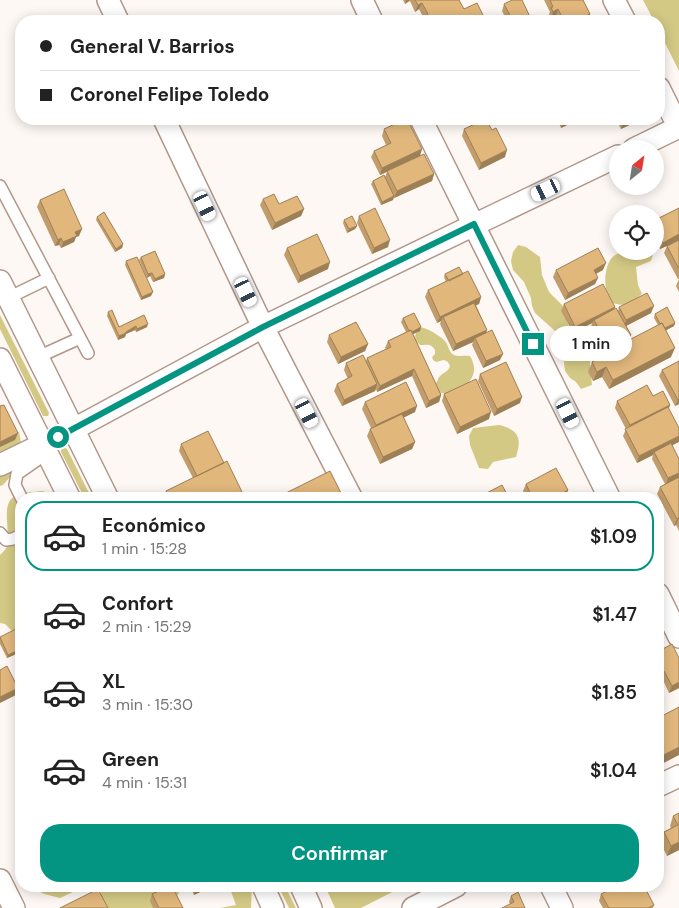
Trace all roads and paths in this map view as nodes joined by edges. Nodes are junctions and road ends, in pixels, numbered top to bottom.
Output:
1 (108, 0) edge
2 (362, 0) edge
3 (614, 0) edge
4 (115, 15) edge
5 (369, 15) edge
6 (622, 15) edge
7 (665, 100) edge
8 (167, 125) edge
9 (424, 125) edge
10 (679, 128) edge
11 (653, 140) edge
12 (609, 160) edge
13 (0, 187) edge
14 (474, 224) junction
15 (49, 278) junction
16 (3, 294) edge
17 (263, 327) junction
18 (80, 338) junction
19 (88, 353) dead end
20 (38, 357) junction
21 (0, 359) edge
22 (74, 429) junction
23 (45, 449) junction
24 (9, 467) edge
25 (19, 492) edge
26 (66, 492) edge
27 (105, 492) edge
28 (348, 492) edge
29 (607, 492) edge
30 (0, 534) edge
31 (15, 538) edge
32 (664, 606) edge
33 (679, 637) edge
34 (679, 776) edge
35 (664, 783) edge
36 (0, 880) edge
37 (266, 892) edge
38 (304, 892) edge
39 (444, 892) edge
40 (554, 892) edge
41 (14, 908) edge
42 (274, 908) edge
43 (312, 908) edge
44 (413, 908) edge
45 (562, 908) edge

1 - 4 street
2 - 5 street
3 - 6 street
7 - 10 street
8 - 17 street
9 - 14 street
10 - 11 street
12 - 14 street
13 - 15 lane
14 - 17 street
14 - 29 street
15 - 16 lane
15 - 18 lane
16 - 20 street
17 - 22 street
17 - 28 street
18 - 19 lane
18 - 20 lane
20 - 22 street
21 - 23 street
22 - 23 street
22 - 27 street
23 - 24 street
23 - 26 street
24 - 25 lane
30 - 31 lane
32 - 33 street
34 - 35 street
36 - 41 street
37 - 42 street
38 - 43 street
39 - 44 street
40 - 45 street

